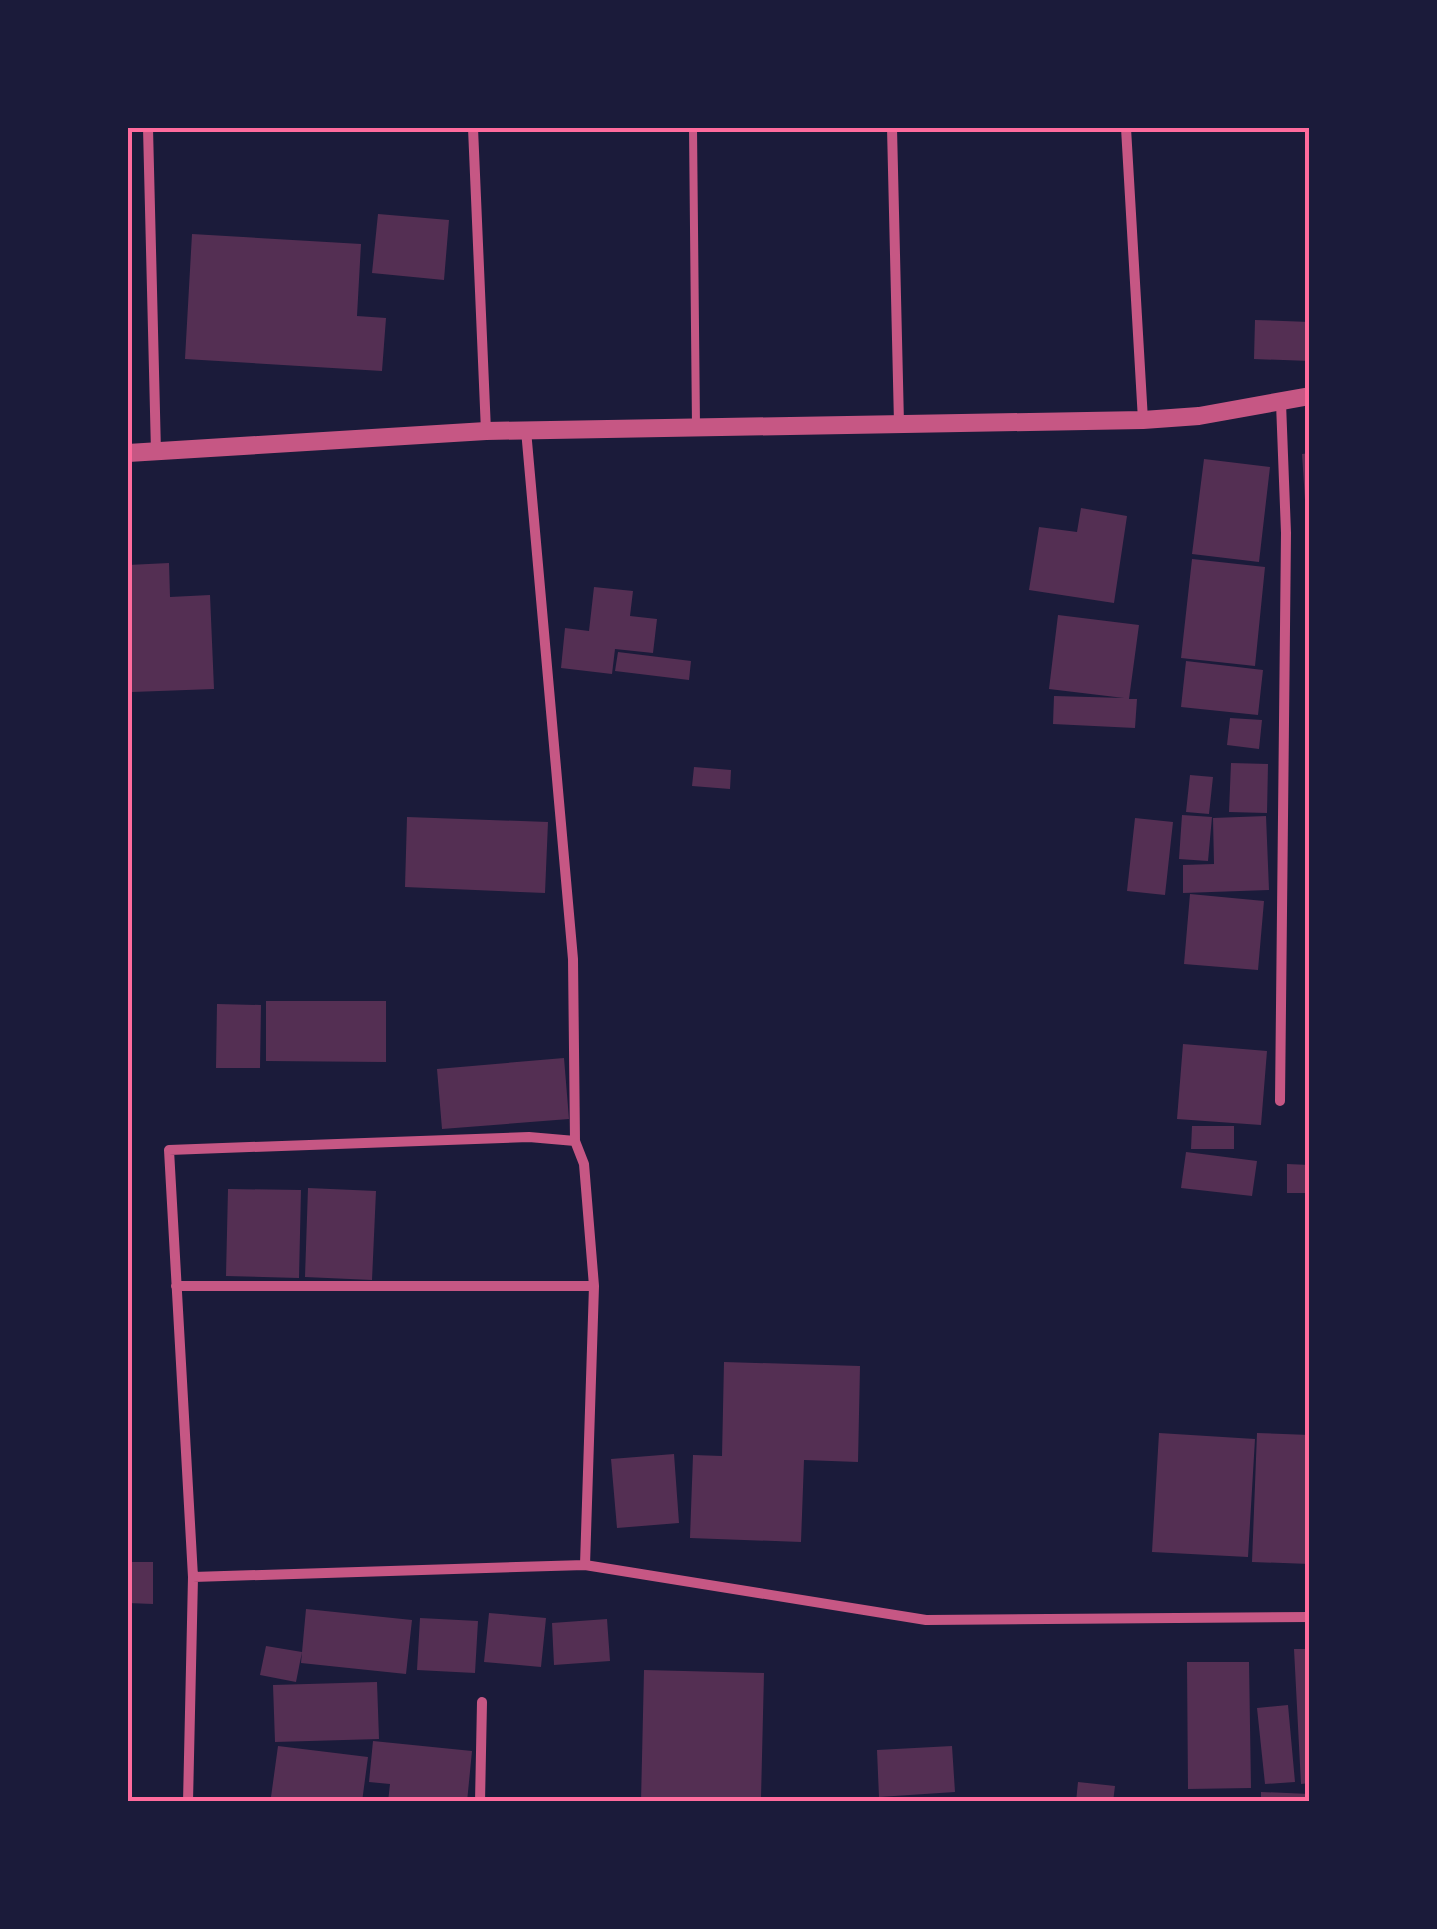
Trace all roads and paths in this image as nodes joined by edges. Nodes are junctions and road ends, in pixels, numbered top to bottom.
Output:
1 (148, 128) edge
2 (473, 128) edge
3 (693, 128) edge
4 (892, 128) edge
5 (1126, 128) edge
6 (1310, 396) edge
7 (1281, 403) junction
8 (1143, 420) junction
9 (899, 423) junction
10 (696, 427) junction
11 (526, 430) junction
12 (486, 431) junction
13 (156, 452) junction
14 (128, 453) edge
15 (1280, 1101) dead end
16 (575, 1141) junction
17 (176, 1286) junction
18 (594, 1286) junction
19 (584, 1565) junction
20 (192, 1577) junction
21 (1310, 1617) edge
22 (482, 1702) dead end
23 (188, 1802) edge
24 (480, 1802) edge

1 - 13 street
2 - 12 street
3 - 10 lane
4 - 9 street
5 - 8 street
6 - 7 street
7 - 8 street
7 - 15 street
8 - 9 street
9 - 10 street
10 - 11 street
11 - 12 street
11 - 16 street
12 - 13 street
13 - 14 street
16 - 17 street
16 - 18 street
17 - 18 street
17 - 20 street
18 - 19 street
19 - 20 street
19 - 21 street
20 - 23 street
22 - 24 street

